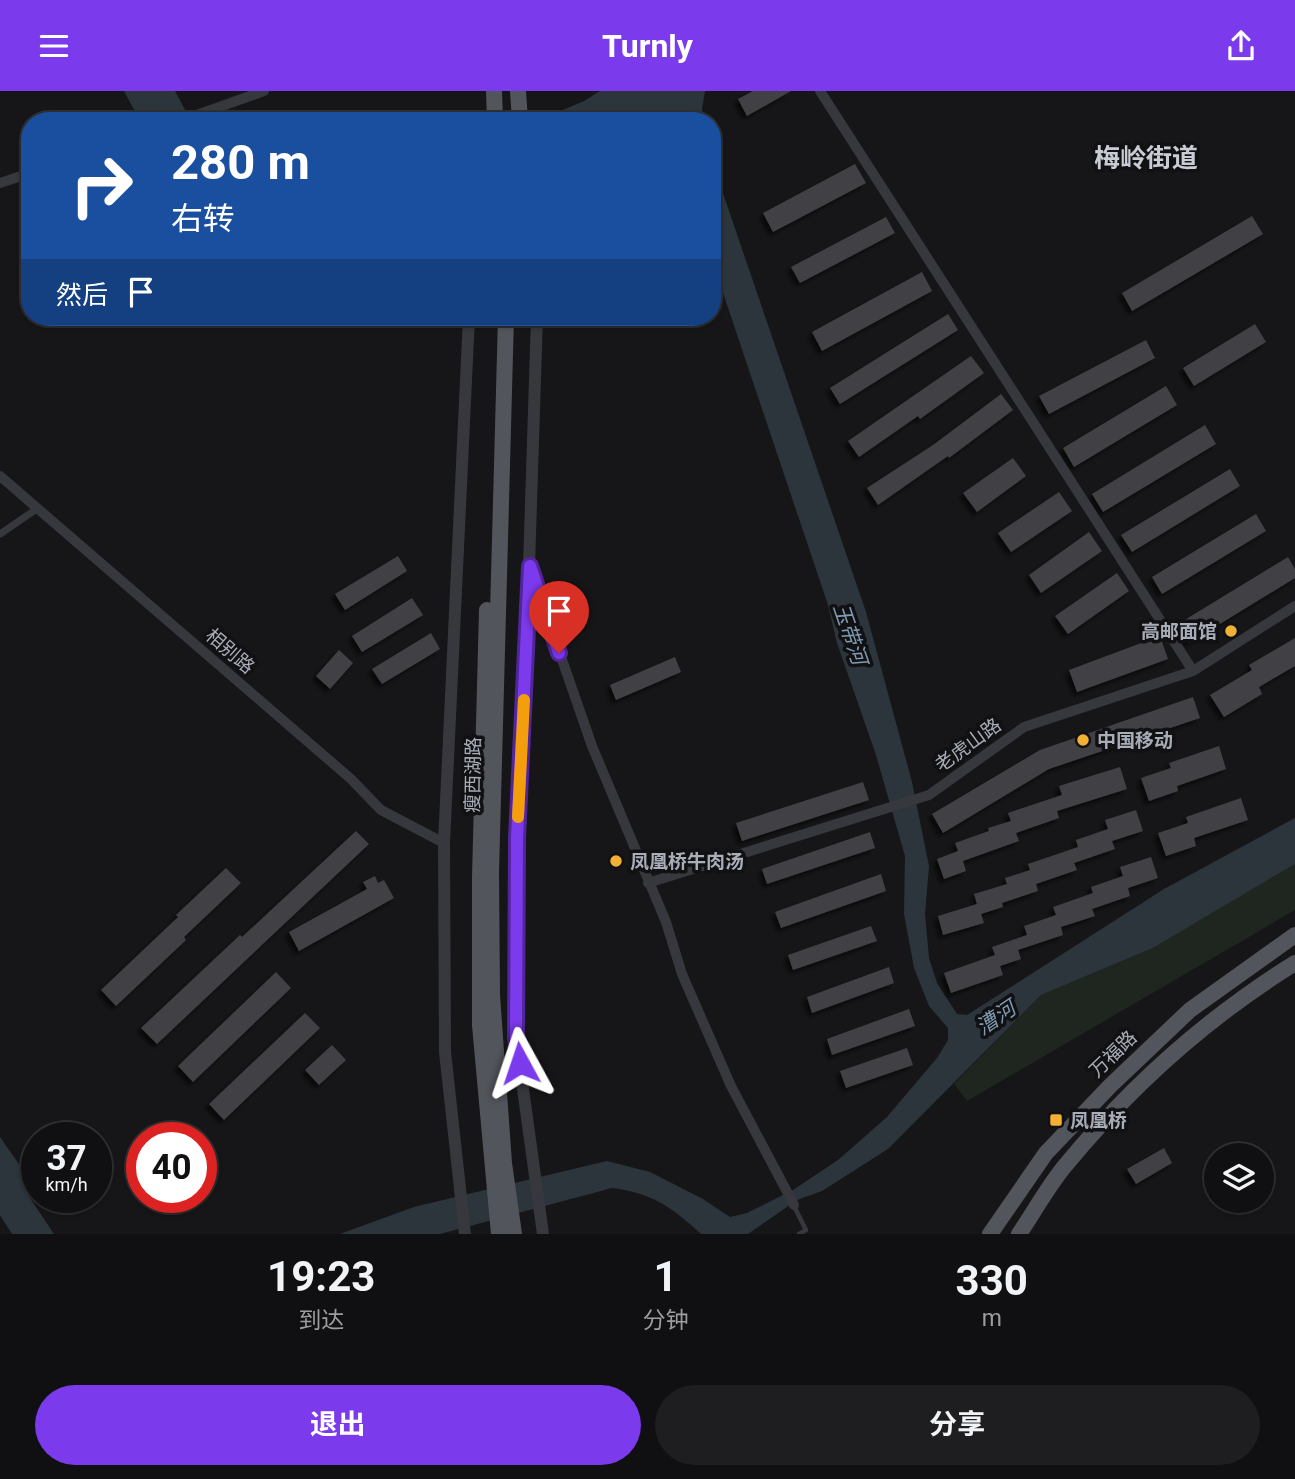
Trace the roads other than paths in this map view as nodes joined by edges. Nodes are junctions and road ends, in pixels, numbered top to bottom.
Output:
1 (264, 91) edge
2 (494, 91) edge
3 (820, 91) edge
4 (519, 93) edge
5 (205, 112) edge
6 (495, 112) edge
7 (520, 112) edge
8 (21, 176) edge
9 (0, 183) edge
10 (470, 326) edge
11 (496, 326) edge
12 (506, 326) edge
13 (537, 326) edge
14 (0, 476) edge
15 (38, 508) junction
16 (0, 534) edge
17 (530, 566) junction
18 (1295, 606) edge
19 (1193, 671) junction
20 (444, 843) junction
21 (648, 883) junction
22 (1295, 935) edge
23 (1295, 963) edge
24 (498, 1166) junction
25 (794, 1205) joint
26 (509, 1232) edge
27 (465, 1234) edge
28 (543, 1234) edge
29 (799, 1234) edge
30 (990, 1234) edge
31 (1020, 1234) edge

1 - 5 street
2 - 6 main road
3 - 19 street
4 - 7 main road
8 - 9 street
10 - 20 street
11 - 24 main road, 瘦西湖路
12 - 24 main road, 瘦西湖路
13 - 17 street
14 - 15 street, 相别路
15 - 16 street
15 - 20 street, 相别路
17 - 21 street
17 - 28 street
18 - 19 street, 老虎山路
19 - 21 street, 老虎山路
20 - 27 street
21 - 25 street
22 - 30 main road, 万福路
23 - 31 main road, 万福路
24 - 26 main road, 瘦西湖路
25 - 29 lane

